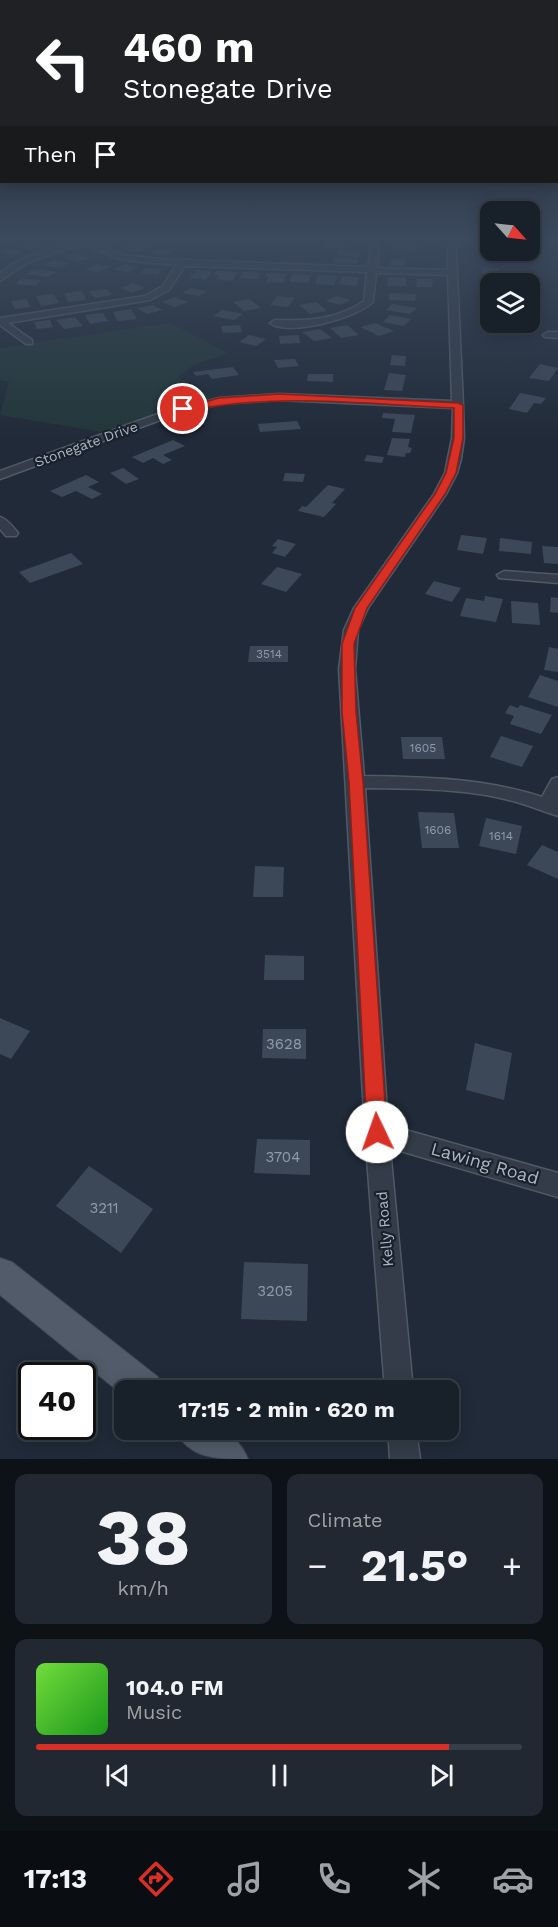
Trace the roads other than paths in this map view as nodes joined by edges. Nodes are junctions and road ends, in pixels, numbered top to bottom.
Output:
1 (108, 304) edge
2 (365, 304) edge
3 (453, 304) edge
4 (0, 321) edge
5 (275, 323) dead end
6 (29, 342) dead end
7 (458, 405) junction
8 (0, 475) edge
9 (0, 521) edge
10 (11, 533) dead end
11 (504, 574) dead end
12 (558, 579) edge
13 (356, 782) junction
14 (558, 783) edge
15 (553, 807) edge
16 (377, 1132) junction
17 (558, 1185) edge
18 (0, 1274) edge
19 (132, 1380) edge
20 (398, 1380) edge
21 (206, 1440) edge
22 (403, 1440) edge
23 (230, 1459) edge
24 (405, 1459) edge

1 - 4 street
2 - 5 street
3 - 7 street, Kelly Road
4 - 6 street
7 - 8 street, Stonegate Drive
7 - 13 street, Kelly Road
9 - 10 street
11 - 12 street
13 - 15 street
13 - 16 street, Kelly Road
14 - 15 street
16 - 17 street, Lawing Road
16 - 20 street, Kelly Road
18 - 19 main road
21 - 23 main road
22 - 24 street

